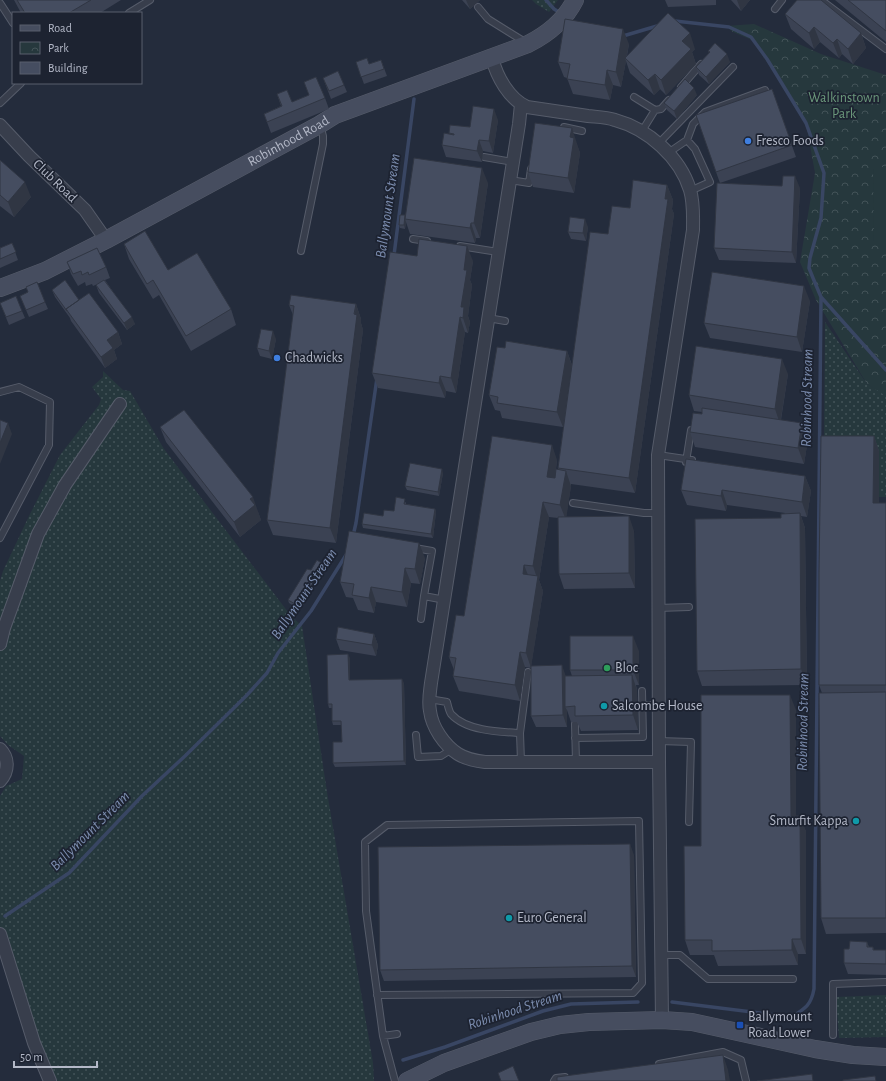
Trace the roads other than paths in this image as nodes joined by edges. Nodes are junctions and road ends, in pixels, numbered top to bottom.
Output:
1 (150, 0) edge
2 (782, 0) edge
3 (821, 0) edge
4 (0, 3) edge
5 (478, 7) dead end
6 (775, 9) dead end
7 (568, 11) edge
8 (130, 12) edge
9 (12, 21) edge
10 (528, 44) junction
11 (886, 49) edge
12 (492, 58) junction
13 (705, 60) edge
14 (733, 67) dead end
15 (20, 84) edge
16 (765, 90) edge
17 (634, 97) dead end
18 (0, 103) edge
19 (520, 104) junction
20 (656, 110) junction
21 (0, 125) edge
22 (320, 125) junction
23 (561, 127) edge
24 (582, 130) dead end
25 (642, 131) junction
26 (687, 140) junction
27 (659, 143) junction
28 (668, 153) junction
29 (484, 157) dead end
30 (513, 162) junction
31 (532, 162) edge
32 (510, 180) junction
33 (690, 191) junction
34 (413, 239) dead end
35 (106, 240) junction
36 (436, 243) edge
37 (452, 245) edge
38 (301, 251) dead end
39 (498, 252) junction
40 (0, 288) edge
41 (488, 318) junction
42 (505, 321) dead end
43 (0, 392) edge
44 (120, 404) dead end
45 (691, 430) edge
46 (658, 455) junction
47 (686, 459) junction
48 (702, 462) edge
49 (685, 466) edge
50 (573, 503) dead end
51 (658, 513) junction
52 (0, 538) edge
53 (408, 547) edge
54 (424, 596) junction
55 (445, 600) junction
56 (689, 607) dead end
57 (658, 608) junction
58 (421, 619) dead end
59 (0, 644) edge
60 (528, 672) dead end
61 (642, 691) dead end
62 (429, 699) junction
63 (643, 705) junction
64 (659, 705) junction
65 (575, 724) edge
66 (520, 733) junction
67 (416, 735) dead end
68 (575, 738) junction
69 (659, 741) junction
70 (452, 748) junction
71 (0, 749) edge
72 (520, 762) junction
73 (576, 762) junction
74 (659, 762) junction
75 (0, 781) edge
76 (689, 822) dead end
77 (0, 934) edge
78 (662, 955) junction
79 (793, 979) dead end
80 (886, 982) edge
81 (377, 995) junction
82 (662, 1020) junction
83 (397, 1034) dead end
84 (833, 1035) dead end
85 (383, 1036) junction
86 (886, 1057) edge
87 (652, 1065) edge
88 (571, 1076) edge
89 (50, 1081) edge
90 (395, 1081) edge
91 (407, 1081) edge
92 (554, 1081) edge
93 (746, 1081) edge

1 - 8 lane
2 - 6 lane
3 - 11 lane
4 - 9 lane
5 - 10 lane
7 - 10 street, Robinhood Road
10 - 12 street, Robinhood Road
12 - 19 street
12 - 22 street, Robinhood Road
13 - 20 lane
14 - 27 lane
15 - 18 lane
16 - 26 lane
17 - 20 lane
19 - 25 street
19 - 30 street
20 - 25 lane
21 - 35 street, Club Road
22 - 35 street, Robinhood Road
22 - 38 lane
23 - 24 lane
25 - 27 street
26 - 28 lane
26 - 33 lane
27 - 28 street
28 - 33 street
29 - 30 lane
30 - 32 street
31 - 32 lane
32 - 39 street
33 - 46 street
34 - 36 lane
35 - 40 street, Robinhood Road
37 - 39 lane
39 - 41 street
41 - 42 lane
41 - 55 street
43 - 52 lane
44 - 59 street
45 - 47 lane
46 - 47 lane
46 - 51 street
47 - 48 lane
47 - 49 lane
50 - 51 lane
51 - 57 street
53 - 54 lane
54 - 55 lane
54 - 58 lane
55 - 62 street
56 - 57 lane
57 - 64 street
60 - 66 lane
61 - 63 lane
62 - 66 lane
62 - 70 street
63 - 64 lane
63 - 68 lane
64 - 69 street
65 - 68 lane
66 - 72 lane
67 - 70 lane
68 - 73 lane
69 - 74 street
69 - 76 lane
70 - 72 street
71 - 75 street
72 - 73 street
73 - 74 street
74 - 78 street
77 - 89 street
78 - 79 lane
78 - 82 street
80 - 84 lane
81 - 81 lane
81 - 85 lane
82 - 86 street
82 - 91 street
83 - 85 lane
85 - 90 lane
87 - 93 lane
88 - 92 lane

